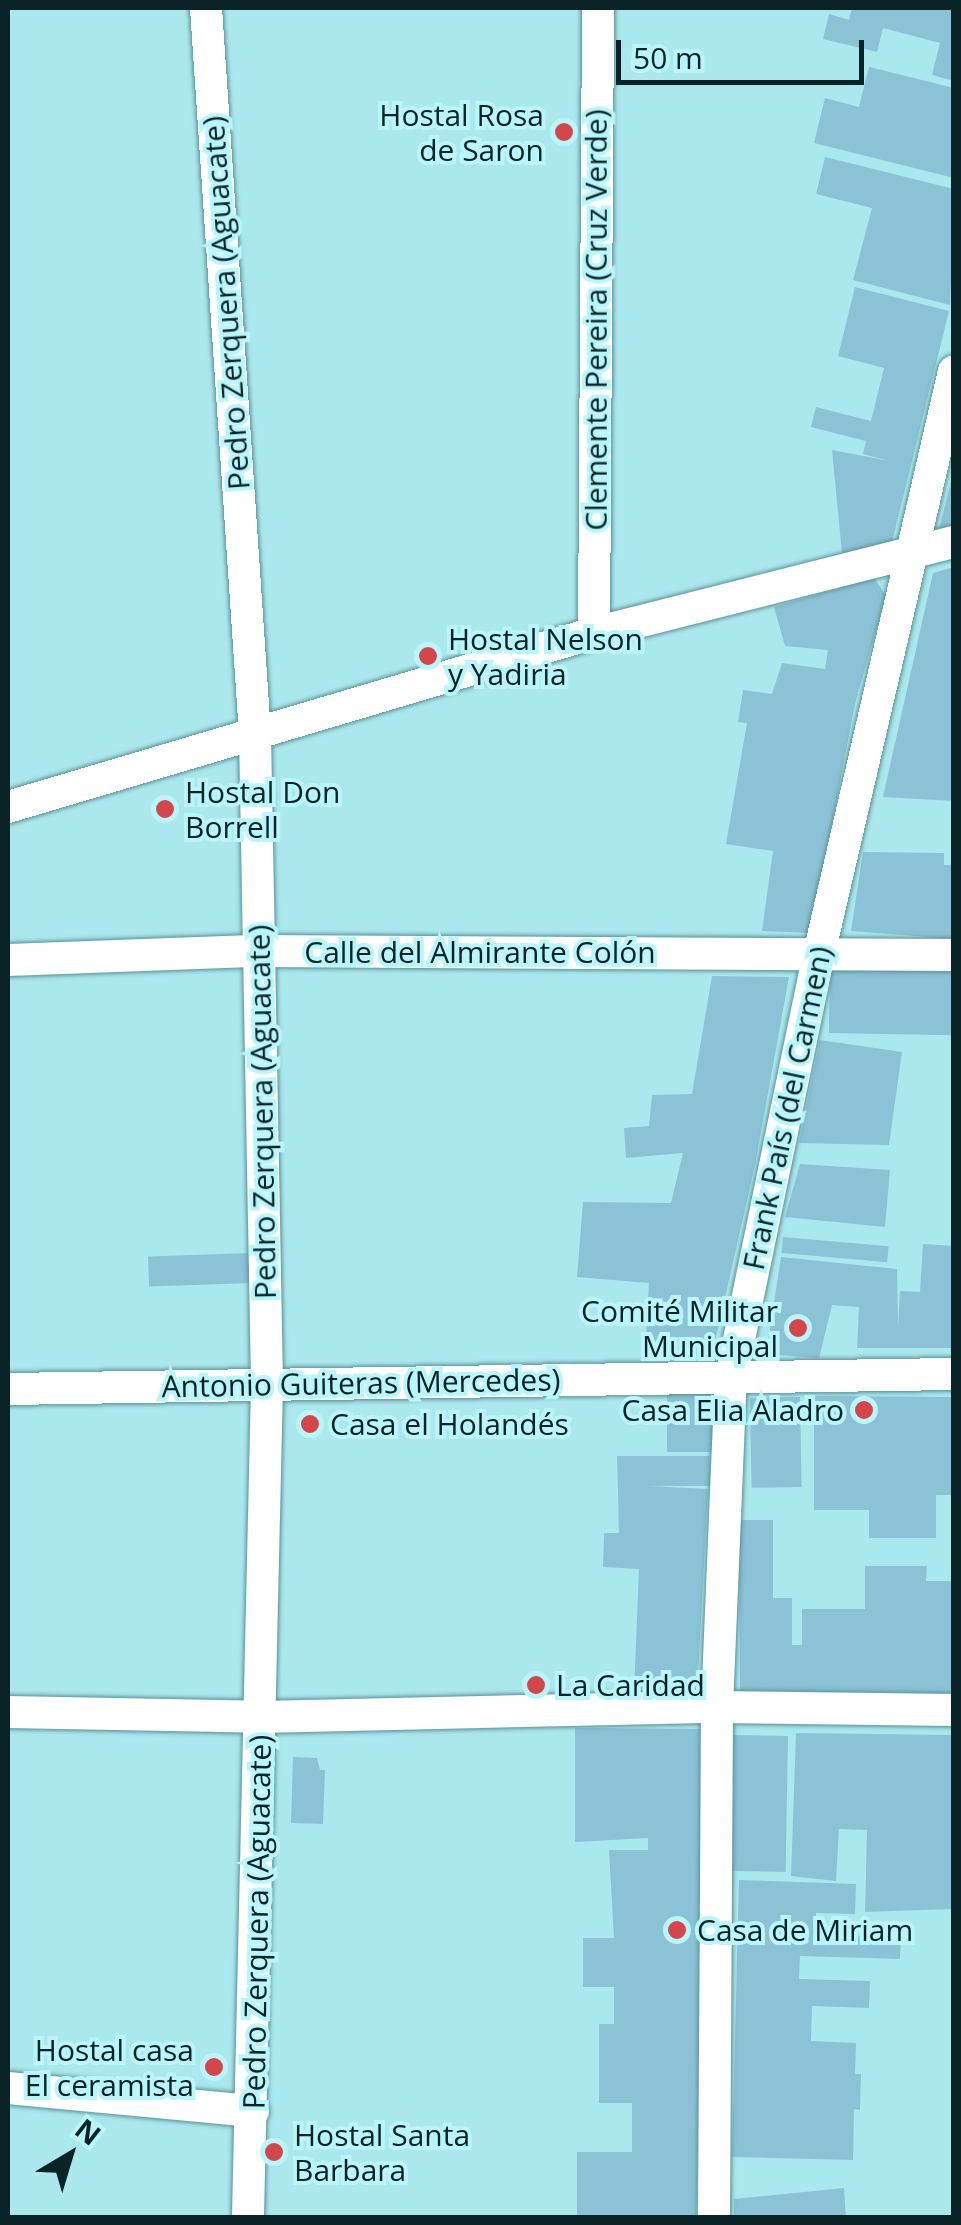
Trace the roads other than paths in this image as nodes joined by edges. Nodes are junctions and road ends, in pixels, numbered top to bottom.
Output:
1 (206, 8) edge
2 (598, 8) edge
3 (954, 371) edge
4 (954, 542) edge
5 (908, 555) junction
6 (594, 633) junction
7 (255, 734) junction
8 (8, 807) edge
9 (259, 951) junction
10 (819, 954) junction
11 (954, 955) edge
12 (8, 960) edge
13 (954, 1374) edge
14 (731, 1378) junction
15 (268, 1385) junction
16 (8, 1389) edge
17 (717, 1707) junction
18 (954, 1710) edge
19 (8, 1712) edge
20 (262, 1716) junction
21 (8, 2088) edge
22 (254, 2112) junction
23 (248, 2218) edge
24 (714, 2218) edge

1 - 7 street, Pedro Zerquera (Aguacate)
2 - 6 street, Clemente Pereira (Cruz Verde)
3 - 5 street, Frank País (del Carmen)
4 - 5 street
5 - 6 street
5 - 10 street, Frank País (del Carmen)
6 - 7 street
7 - 8 street
7 - 9 street, Pedro Zerquera (Aguacate)
9 - 10 street, Calle del Almirante Colón
9 - 12 street, Calle del Almirante Colón
9 - 15 street, Pedro Zerquera (Aguacate)
10 - 11 street, Calle del Almirante Colón
10 - 14 street, Frank País (del Carmen)
13 - 14 street, Antonio Guiteras (Mercedes)
14 - 15 street, Antonio Guiteras (Mercedes)
14 - 17 street, Frank País (del Carmen)
15 - 16 street, Antonio Guiteras (Mercedes)
15 - 20 street, Pedro Zerquera (Aguacate)
17 - 18 street
17 - 20 street
17 - 24 street, Frank País (del Carmen)
19 - 20 street
20 - 22 street, Pedro Zerquera (Aguacate)
21 - 22 street
22 - 23 street, Pedro Zerquera (Aguacate)

